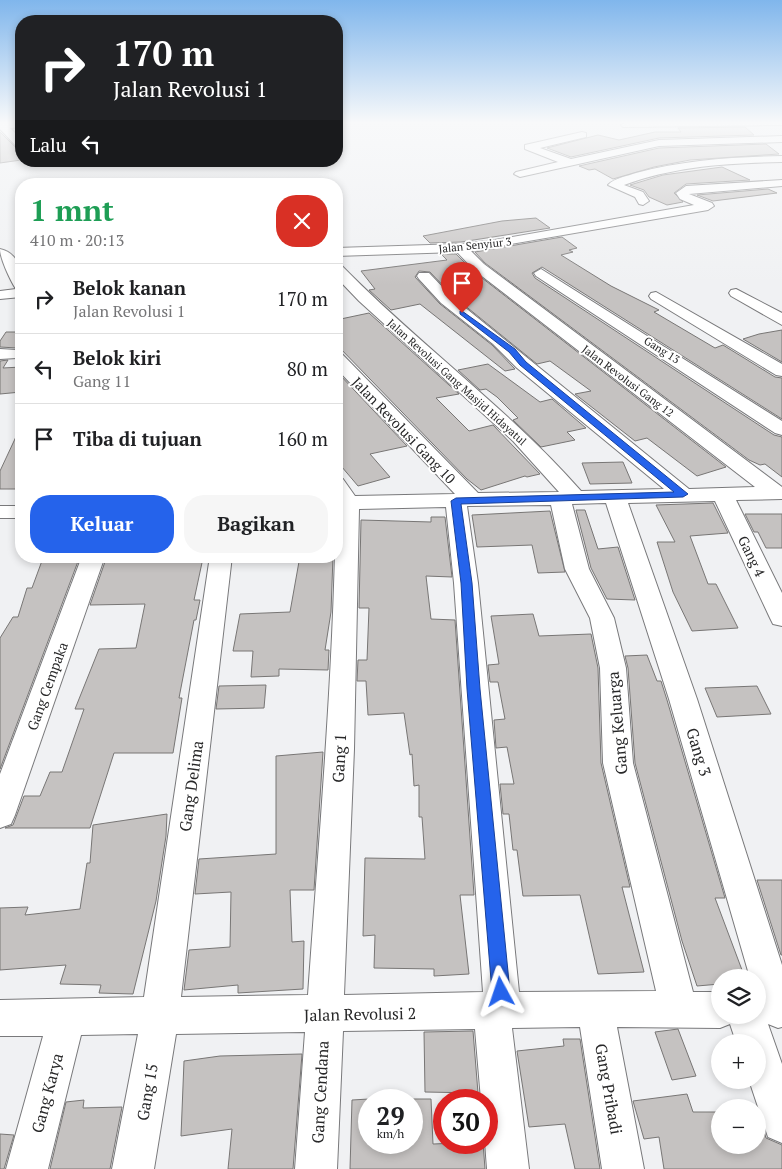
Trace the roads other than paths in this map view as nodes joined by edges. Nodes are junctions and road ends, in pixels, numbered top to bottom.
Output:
1 (645, 177) edge
2 (782, 182) edge
3 (643, 201) dead end
4 (461, 248) junction
5 (343, 252) edge
6 (0, 253) edge
7 (15, 270) edge
8 (541, 274) dead end
9 (343, 275) edge
10 (424, 276) dead end
11 (736, 293) dead end
12 (15, 294) edge
13 (0, 295) edge
14 (656, 296) dead end
15 (782, 320) edge
16 (343, 366) edge
17 (782, 371) edge
18 (782, 429) edge
19 (722, 493) junction
20 (780, 493) edge
21 (683, 494) junction
22 (343, 496) edge
23 (615, 497) junction
24 (568, 498) junction
25 (464, 501) junction
26 (0, 512) edge
27 (15, 512) edge
28 (91, 563) edge
29 (221, 563) edge
30 (340, 563) edge
31 (782, 618) edge
32 (0, 815) edge
33 (755, 969) edge
34 (595, 1009) junction
35 (679, 1010) junction
36 (711, 1010) edge
37 (497, 1011) junction
38 (324, 1014) junction
39 (160, 1016) junction
40 (67, 1017) junction
41 (0, 1018) edge
42 (766, 1074) edge
43 (782, 1123) edge
44 (27, 1169) edge
45 (132, 1169) edge
46 (316, 1169) edge
47 (508, 1169) edge
48 (623, 1169) edge

1 - 3 street
2 - 4 street, Jalan Senyiur 3
4 - 5 street, Jalan Senyiur 3
4 - 20 street, Jalan Revolusi Gang 12
6 - 7 street
8 - 18 street, Gang 13
9 - 24 street, Jalan Revolusi Gang Masjid Hidayatul
10 - 21 street
11 - 15 street
12 - 13 street
14 - 17 street
16 - 25 street, Jalan Revolusi Gang 10
19 - 20 street
19 - 21 street
19 - 31 street, Gang 4
21 - 23 street
22 - 25 street
23 - 24 street
23 - 33 street, Gang 3
24 - 25 street
24 - 35 street, Gang Keluarga
25 - 37 street
26 - 27 street
28 - 32 street, Gang Cempaka
29 - 39 street, Gang Delima
30 - 38 street, Gang 1
34 - 35 street, Jalan Revolusi 2
34 - 37 street, Jalan Revolusi 2
34 - 48 street, Gang Pribadi
35 - 36 street, Jalan Revolusi 2
37 - 38 street, Jalan Revolusi 2
37 - 47 street
38 - 39 street, Jalan Revolusi 2
38 - 46 street, Gang Cendana
39 - 40 street, Jalan Revolusi 2
39 - 45 street, Gang 15
40 - 41 street, Jalan Revolusi 2
40 - 44 street, Gang Karya
42 - 43 street

